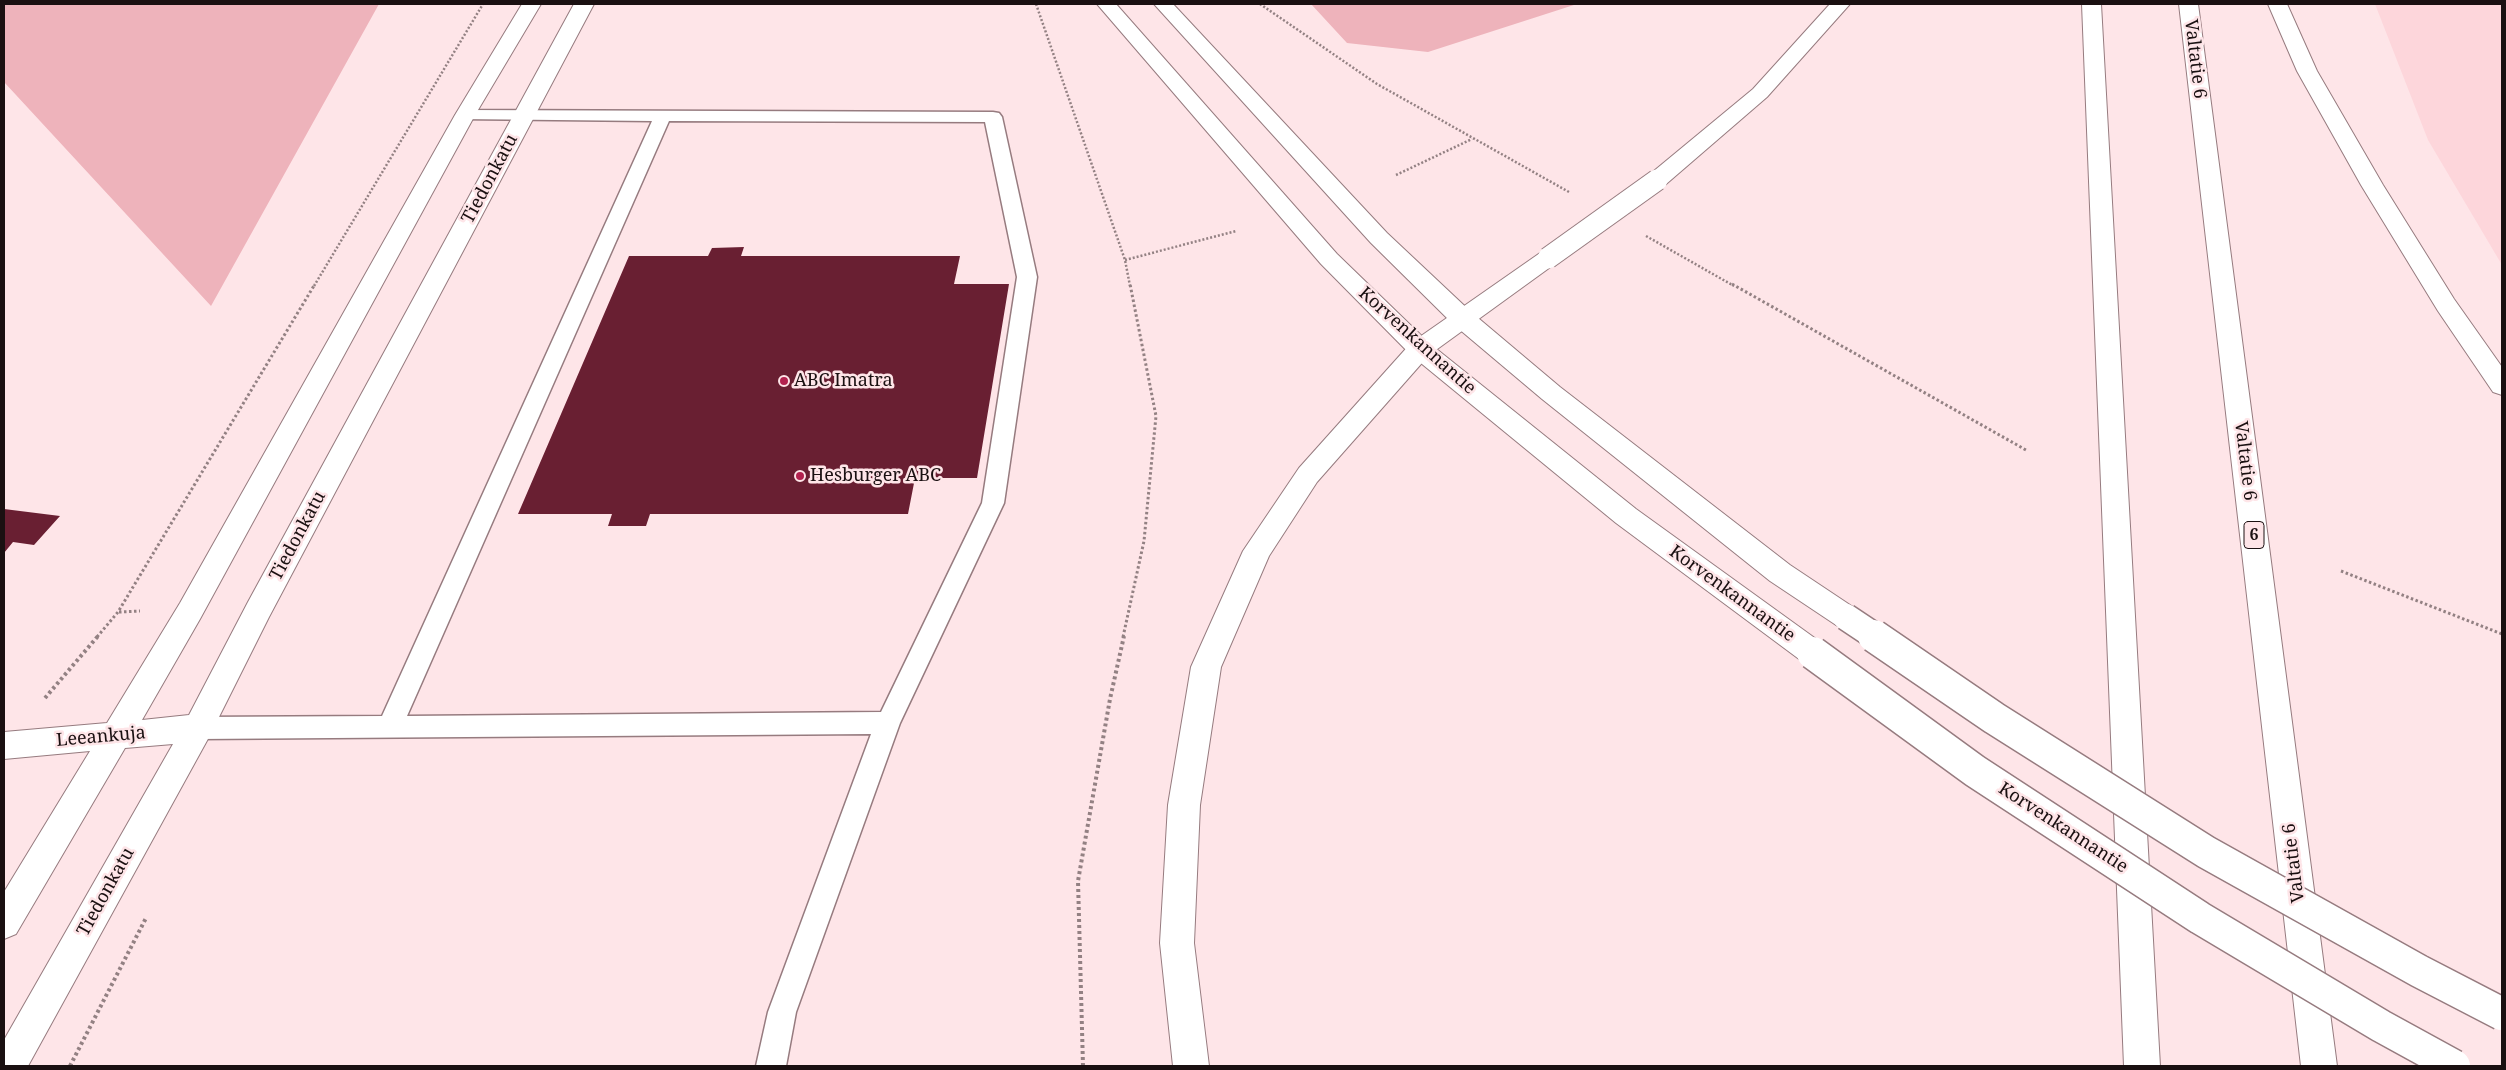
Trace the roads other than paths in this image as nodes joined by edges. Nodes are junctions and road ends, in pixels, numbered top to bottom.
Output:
1 (531, 4) edge
2 (584, 4) edge
3 (1106, 4) edge
4 (1163, 4) edge
5 (1840, 4) edge
6 (2091, 4) edge
7 (2188, 4) edge
8 (2277, 4) edge
9 (465, 115) junction
10 (524, 115) junction
11 (662, 116) junction
12 (1462, 318) junction
13 (1420, 349) junction
14 (2502, 386) edge
15 (888, 723) junction
16 (389, 727) junction
17 (198, 728) junction
18 (114, 736) junction
19 (5, 745) edge
20 (4, 923) edge
21 (2502, 1014) edge
22 (9, 1066) edge
23 (771, 1066) edge
24 (1191, 1066) edge
25 (2142, 1066) edge
26 (2319, 1066) edge
27 (2454, 1066) edge

1 - 9 main road
2 - 10 main road, Tiedonkatu
3 - 13 main road, Korvenkannantie
4 - 12 main road
5 - 12 main road, bridge
6 - 25 main road
7 - 26 main road, Valtatie 6 / 6
8 - 14 main road
9 - 10 lane
9 - 18 main road
10 - 11 lane
10 - 17 main road, Tiedonkatu
11 - 15 lane
11 - 16 lane
12 - 13 main road
12 - 21 main road, bridge
13 - 24 main road
13 - 27 main road, Korvenkannantie, bridge
15 - 16 lane
15 - 23 lane
16 - 17 lane
17 - 18 main road, Leeankuja
17 - 22 main road, Tiedonkatu
18 - 19 main road, Leeankuja
18 - 20 main road

